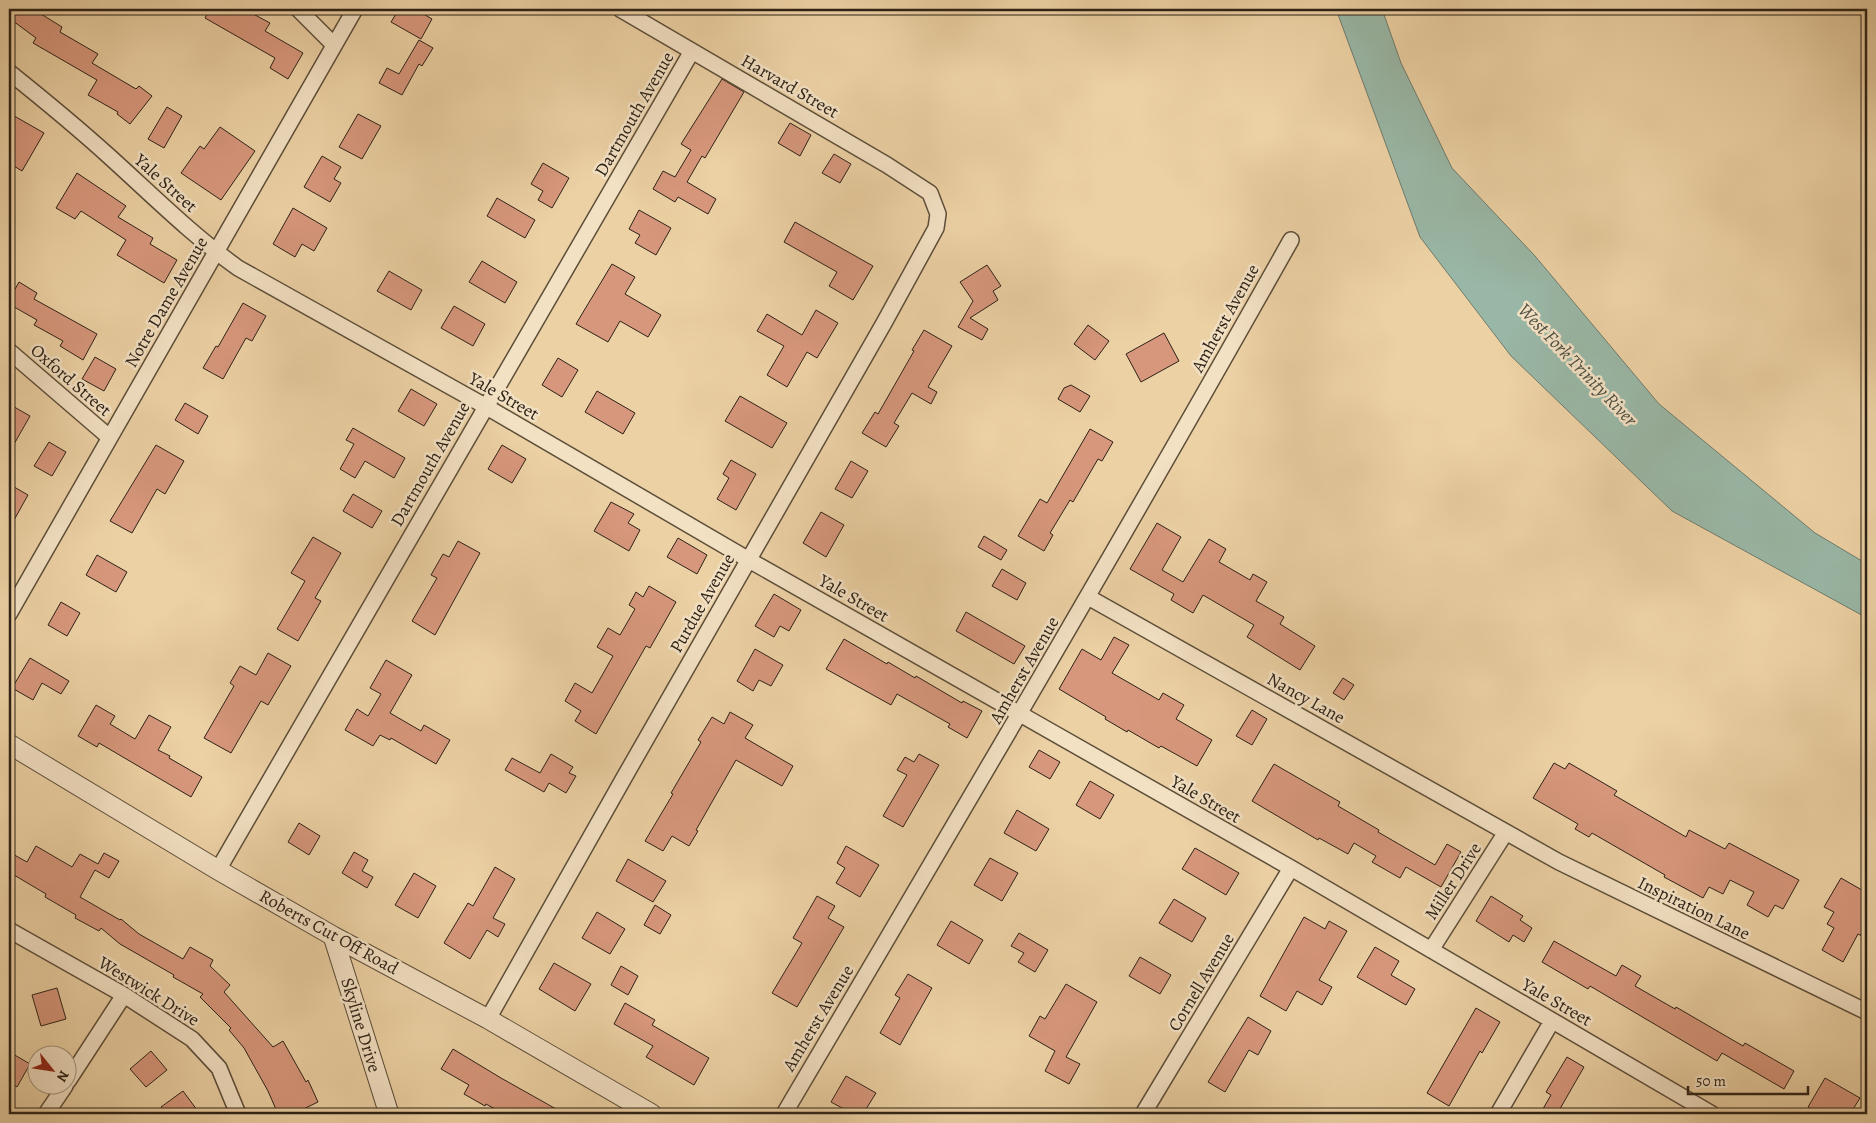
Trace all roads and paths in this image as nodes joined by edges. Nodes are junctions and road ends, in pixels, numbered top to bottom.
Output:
1 (298, 9) edge
2 (355, 9) edge
3 (620, 9) edge
4 (334, 45) junction
5 (692, 51) junction
6 (9, 72) edge
7 (935, 203) joint
8 (1291, 240) dead end
9 (216, 252) junction
10 (9, 351) edge
11 (485, 406) junction
12 (109, 437) junction
13 (748, 560) junction
14 (1088, 597) junction
15 (9, 614) edge
16 (1020, 714) junction
17 (9, 744) edge
18 (1506, 832) junction
19 (1290, 868) junction
20 (218, 870) junction
21 (9, 930) edge
22 (333, 936) junction
23 (1431, 950) junction
24 (124, 995) junction
25 (1867, 1012) edge
26 (488, 1019) junction
27 (1552, 1021) junction
28 (78, 1066) edge
29 (58, 1096) edge
30 (46, 1114) edge
31 (238, 1114) edge
32 (389, 1114) edge
33 (652, 1114) edge
34 (784, 1114) edge
35 (1143, 1114) edge
36 (1498, 1114) edge
37 (1712, 1114) edge

1 - 4 street
2 - 4 street, Notre Dame Avenue
3 - 5 street, Harvard Street
4 - 9 street, Notre Dame Avenue
5 - 7 street, Harvard Street
5 - 11 street, Dartmouth Avenue
6 - 9 street, Yale Street
7 - 13 street, Purdue Avenue
8 - 14 street, Amherst Avenue
9 - 11 street, Yale Street
9 - 12 street, Notre Dame Avenue
10 - 12 street, Oxford Street
11 - 13 street, Yale Street
11 - 20 street, Dartmouth Avenue
12 - 15 street, Notre Dame Avenue
13 - 16 street, Yale Street
13 - 26 street, Purdue Avenue
14 - 16 street, Amherst Avenue
14 - 18 street, Nancy Lane
16 - 19 street, Yale Street
16 - 34 street, Amherst Avenue
17 - 20 street, Roberts Cut Off Road
18 - 23 street, Miller Drive
18 - 25 street, Inspiration Lane
19 - 23 street, Yale Street
19 - 35 street, Cornell Avenue
20 - 22 street, Roberts Cut Off Road
21 - 24 street, Westwick Drive
22 - 26 street, Roberts Cut Off Road
22 - 32 street, Skyline Drive
23 - 27 street, Yale Street
24 - 28 street
24 - 31 street, Westwick Drive
26 - 33 street, Roberts Cut Off Road
27 - 36 street
27 - 37 street, Yale Street
29 - 30 street

